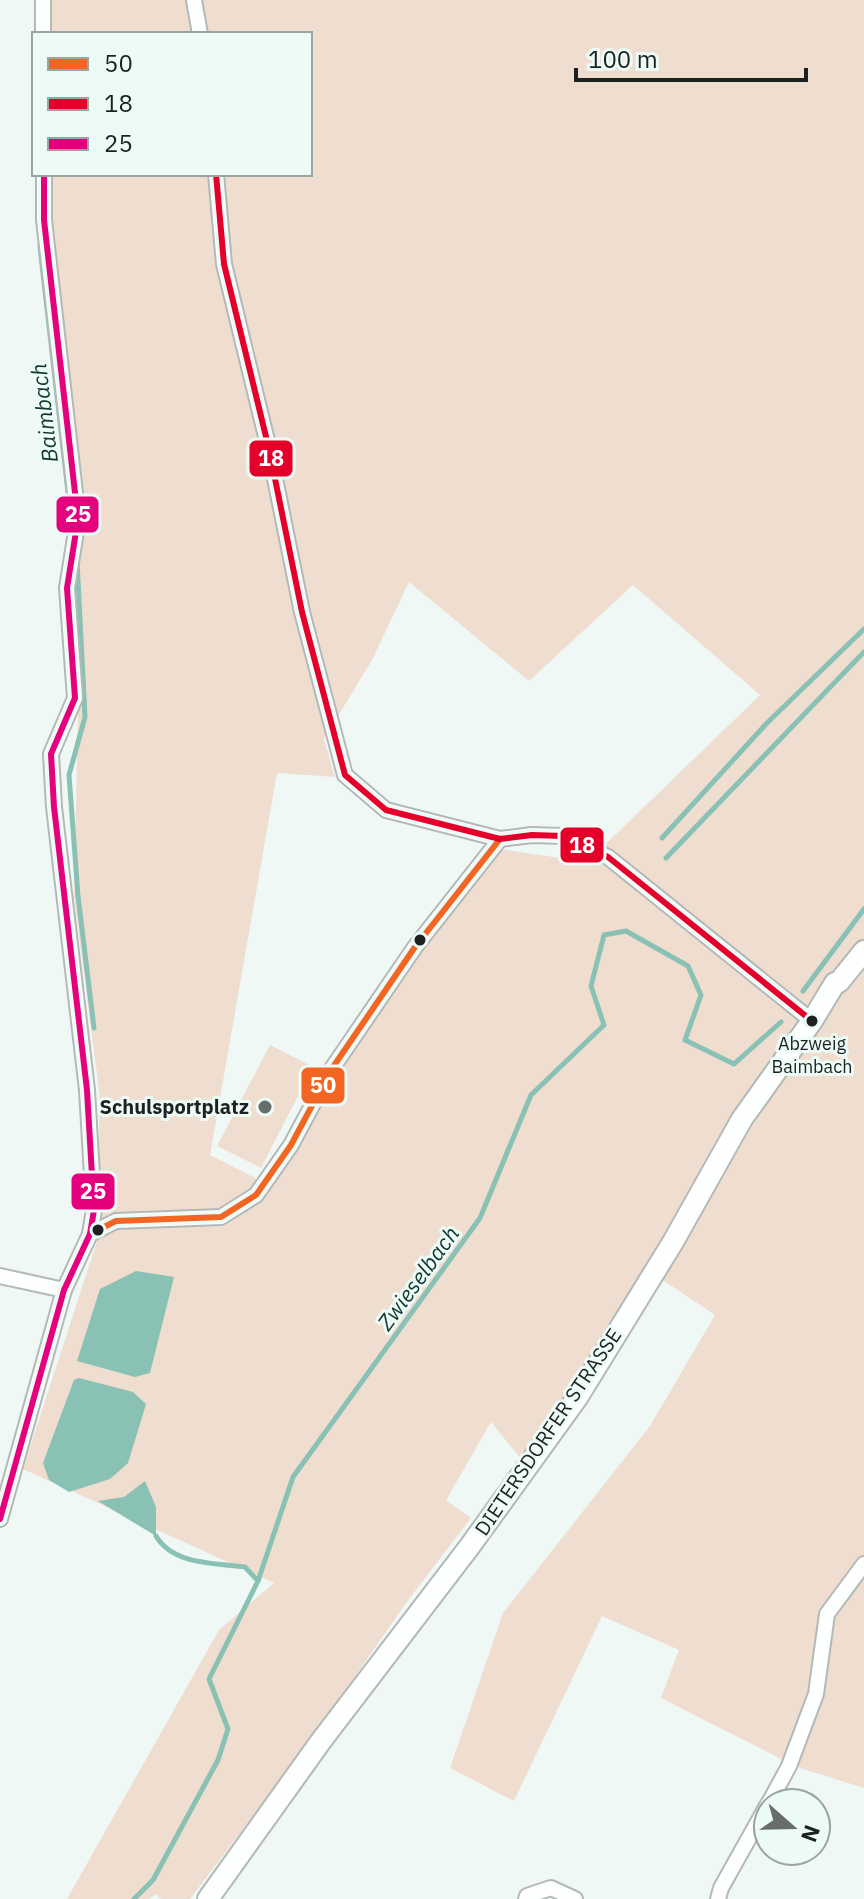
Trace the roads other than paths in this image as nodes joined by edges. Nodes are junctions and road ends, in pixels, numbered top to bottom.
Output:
1 (43, 0) edge
2 (194, 0) edge
3 (43, 32) edge
4 (200, 32) edge
5 (44, 176) edge
6 (216, 176) edge
7 (500, 839) junction
8 (864, 951) edge
9 (812, 1021) junction
10 (90, 1234) junction
11 (0, 1276) edge
12 (64, 1290) junction
13 (4, 1479) edge
14 (0, 1519) edge
15 (864, 1564) edge
16 (777, 1787) edge
17 (752, 1833) edge
18 (208, 1899) edge
19 (526, 1899) edge
20 (575, 1899) edge
21 (718, 1899) edge

1 - 3 street
2 - 4 street
5 - 10 street
6 - 7 street
7 - 9 street
7 - 10 street
8 - 9 street, DIETERSDORFER STRASSE
9 - 18 street, DIETERSDORFER STRASSE
10 - 12 street
11 - 12 street
12 - 13 street
13 - 14 street
15 - 16 street
17 - 21 street
19 - 20 street

